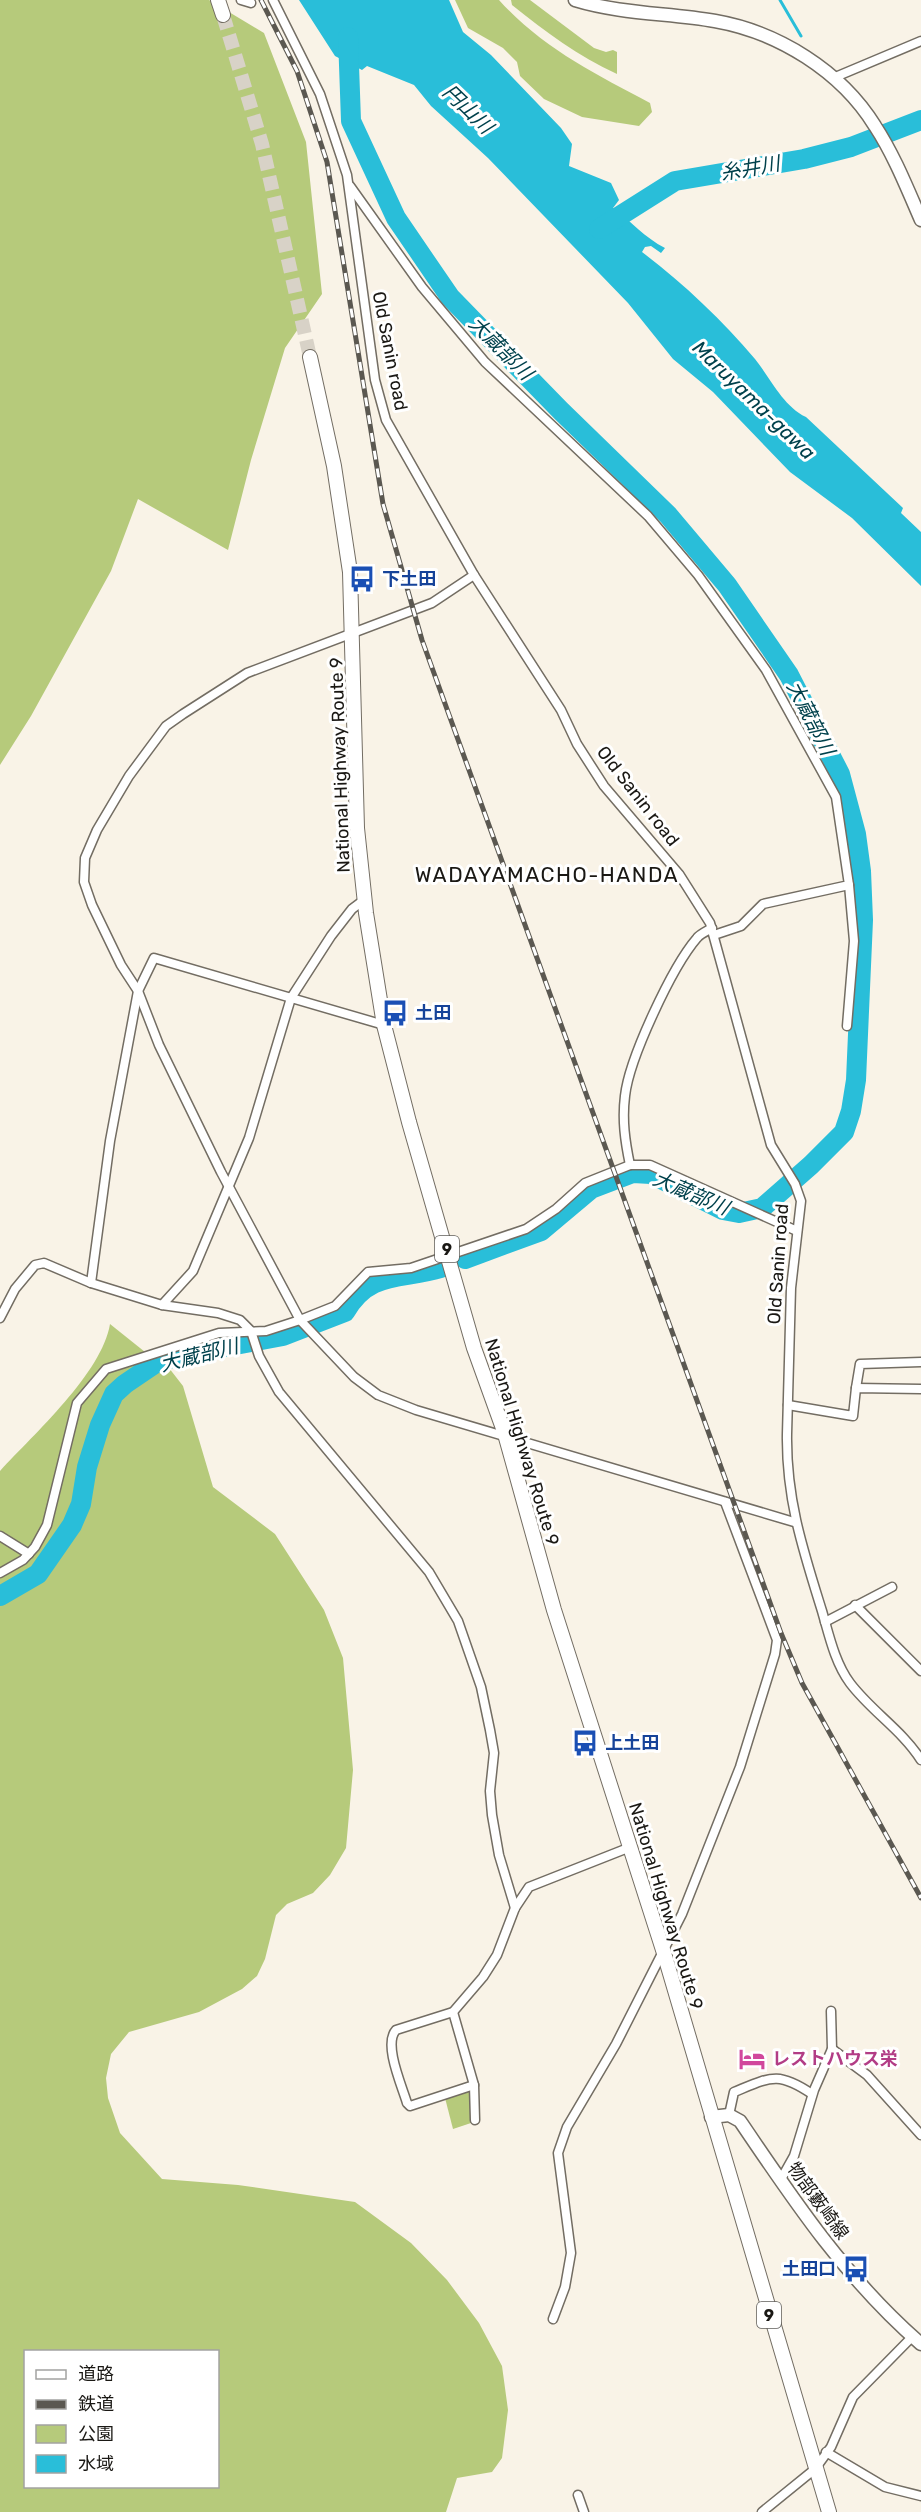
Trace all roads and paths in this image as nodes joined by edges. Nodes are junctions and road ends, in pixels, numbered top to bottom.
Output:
1 (218, 0) edge
2 (241, 0) edge
3 (273, 0) edge
4 (575, 0) edge
5 (250, 3) dead end
6 (223, 15) tunnel mouth
7 (921, 41) edge
8 (835, 80) junction
9 (348, 183) junction
10 (921, 220) edge
11 (310, 357) tunnel mouth
12 (474, 575) junction
13 (353, 631) junction
14 (849, 885) junction
15 (364, 900) junction
16 (713, 932) junction
17 (138, 991) junction
18 (291, 998) junction
19 (384, 1025) junction
20 (847, 1026) dead end
21 (630, 1165) junction
22 (228, 1185) junction
23 (797, 1231) junction
24 (449, 1257) junction
25 (91, 1283) junction
26 (162, 1305) junction
27 (0, 1318) edge
28 (300, 1320) junction
29 (251, 1330) junction
30 (921, 1362) edge
31 (856, 1388) junction
32 (921, 1389) edge
33 (788, 1405) junction
34 (505, 1434) junction
35 (725, 1502) junction
36 (794, 1522) junction
37 (0, 1536) edge
38 (29, 1554) junction
39 (0, 1573) edge
40 (892, 1587) dead end
41 (855, 1605) junction
42 (825, 1622) junction
43 (921, 1671) edge
44 (921, 1760) edge
45 (628, 1848) junction
46 (515, 1908) junction
47 (664, 1953) junction
48 (831, 2011) dead end
49 (453, 2012) junction
50 (832, 2049) junction
51 (474, 2085) junction
52 (812, 2094) junction
53 (729, 2115) junction
54 (711, 2117) junction
55 (475, 2120) dead end
56 (921, 2134) edge
57 (780, 2181) junction
58 (552, 2319) dead end
59 (917, 2340) edge
60 (826, 2452) junction
61 (815, 2469) junction
62 (578, 2494) dead end
63 (921, 2496) edge
64 (584, 2512) edge
65 (762, 2512) edge
66 (829, 2512) edge

1 - 6 highway
2 - 5 street
3 - 9 street, Old Sanin road
4 - 8 main road
7 - 8 street
8 - 10 main road
9 - 12 street, Old Sanin road
9 - 14 street
11 - 13 highway, National Highway Route 9 / 9
12 - 13 street
12 - 16 street, Old Sanin road
13 - 15 highway, National Highway Route 9 / 9
13 - 17 street
14 - 16 street
14 - 20 street
15 - 18 street
15 - 19 highway, National Highway Route 9 / 9
16 - 21 street
16 - 23 street, Old Sanin road
17 - 18 street
17 - 22 street
17 - 25 street
18 - 19 street
18 - 22 street
19 - 24 highway, National Highway Route 9 / 9
21 - 23 street
21 - 24 street
22 - 26 street
22 - 28 street
23 - 33 street, Old Sanin road
24 - 28 street
24 - 34 highway, National Highway Route 9 / 9
25 - 26 street
25 - 27 street
26 - 29 street
28 - 29 street
28 - 34 street
29 - 38 street
29 - 46 street
30 - 31 street
31 - 32 street
31 - 33 street
33 - 36 street, Old Sanin road
34 - 35 street
34 - 45 highway, National Highway Route 9 / 9
35 - 36 street
35 - 47 street
36 - 42 street, Old Sanin road
37 - 38 street
38 - 39 street
40 - 41 street
41 - 42 street
41 - 43 street
42 - 44 street, Old Sanin road
45 - 46 street
45 - 47 highway, National Highway Route 9 / 9
46 - 49 street
47 - 54 highway, National Highway Route 9 / 9
47 - 58 street
48 - 50 street
49 - 51 street
49 - 51 street
50 - 52 street
50 - 56 street
51 - 55 street
52 - 53 street
52 - 57 street
53 - 54 main road
53 - 57 main road, 物部藪崎線
54 - 61 highway, National Highway Route 9 / 9
57 - 59 main road, 物部藪崎線
59 - 60 street
60 - 61 street
60 - 63 street
61 - 65 street
61 - 66 highway, National Highway Route 9 / 9
62 - 64 street

